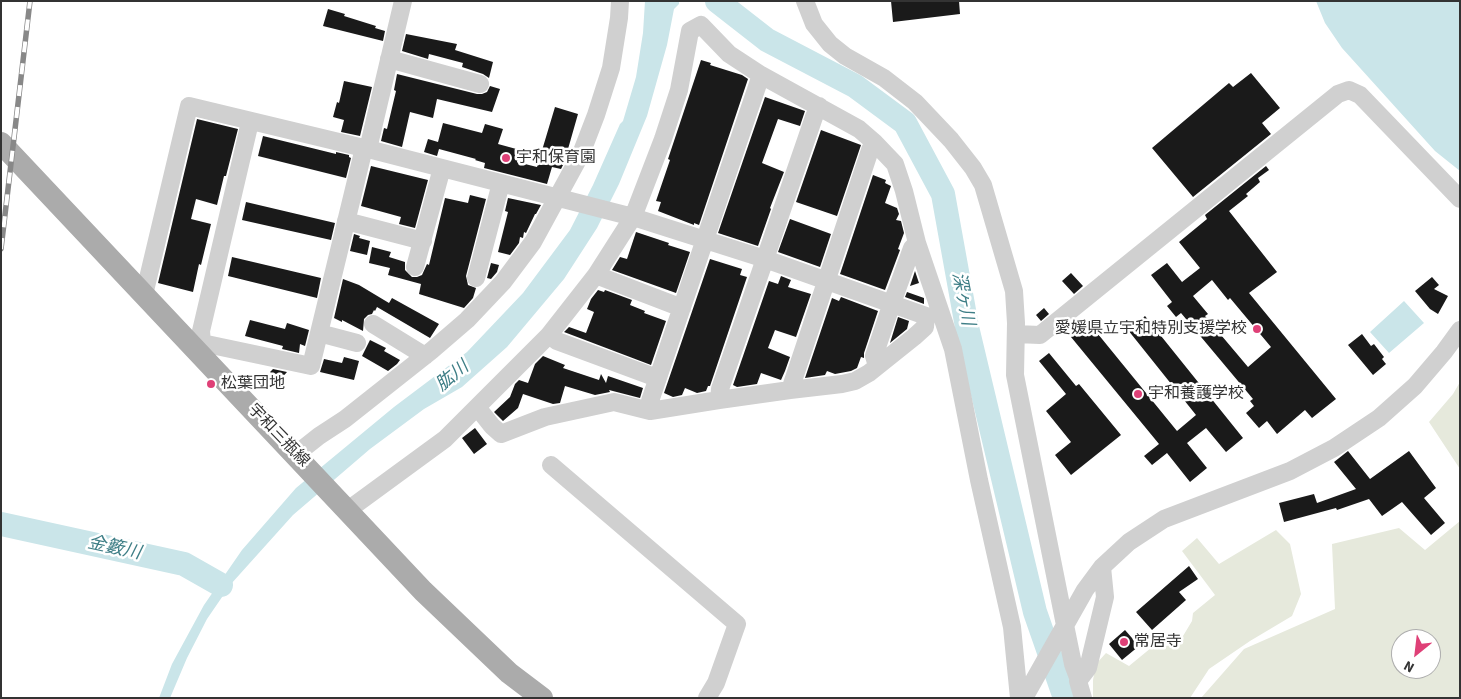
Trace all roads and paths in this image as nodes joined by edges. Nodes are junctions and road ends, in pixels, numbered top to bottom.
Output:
1 (403, 1) edge
2 (620, 1) edge
3 (804, 1) edge
4 (389, 59) junction
5 (761, 75) junction
6 (480, 84) dead end
7 (819, 106) junction
8 (250, 122) junction
9 (874, 142) junction
10 (1, 143) edge
11 (366, 148) junction
12 (442, 168) junction
13 (501, 183) junction
14 (559, 198) junction
15 (1460, 199) edge
16 (626, 215) junction
17 (346, 221) junction
18 (423, 240) junction
19 (705, 240) junction
20 (918, 243) junction
21 (765, 259) junction
22 (415, 267) dead end
23 (596, 275) junction
24 (476, 278) dead end
25 (826, 280) junction
26 (144, 295) junction
27 (937, 301) junction
28 (892, 303) junction
29 (682, 308) junction
30 (926, 316) junction
31 (373, 324) dead end
32 (1460, 330) edge
33 (319, 333) junction
34 (1016, 334) junction
35 (549, 335) junction
36 (357, 343) dead end
37 (199, 347) junction
38 (425, 356) junction
39 (877, 366) junction
40 (658, 378) junction
41 (790, 390) junction
42 (718, 400) junction
43 (477, 407) junction
44 (650, 411) junction
45 (298, 458) junction
46 (551, 465) dead end
47 (344, 507) junction
48 (1102, 567) junction
49 (1062, 630) junction
50 (1079, 680) junction
51 (712, 690) edge
52 (1023, 696) edge
53 (542, 698) edge
54 (1083, 698) edge

1 - 4 street
2 - 14 street
3 - 34 street
4 - 6 street
4 - 11 street
5 - 7 street
5 - 16 street
5 - 19 street
7 - 9 street
7 - 21 street
8 - 11 street
8 - 26 street
8 - 37 street
9 - 20 street
9 - 25 street
10 - 26 main road, 宇和三瓶線
11 - 12 street
11 - 17 street
12 - 13 street
12 - 18 street
13 - 14 street
13 - 24 street
14 - 16 street
14 - 38 street
15 - 34 street
16 - 19 street
16 - 23 street
17 - 18 street
17 - 33 street
18 - 22 street
19 - 21 street
19 - 29 street
20 - 27 street
20 - 28 street
21 - 25 street
21 - 42 street
23 - 29 street
23 - 35 street
25 - 28 street
25 - 41 street
26 - 37 main road, 宇和三瓶線
27 - 30 street
27 - 52 street
28 - 30 street
28 - 39 street
29 - 40 street
30 - 39 street
31 - 38 street
32 - 48 street
33 - 36 street
33 - 37 street
34 - 49 street
35 - 40 street
35 - 43 street
37 - 45 main road, 宇和三瓶線
38 - 45 street
39 - 41 street
40 - 44 street
41 - 42 street
42 - 44 street
43 - 44 street
43 - 47 street
45 - 47 main road, 宇和三瓶線
46 - 51 street
47 - 53 main road, 宇和三瓶線
48 - 49 street
48 - 50 street
49 - 50 street
49 - 52 street
50 - 54 street

